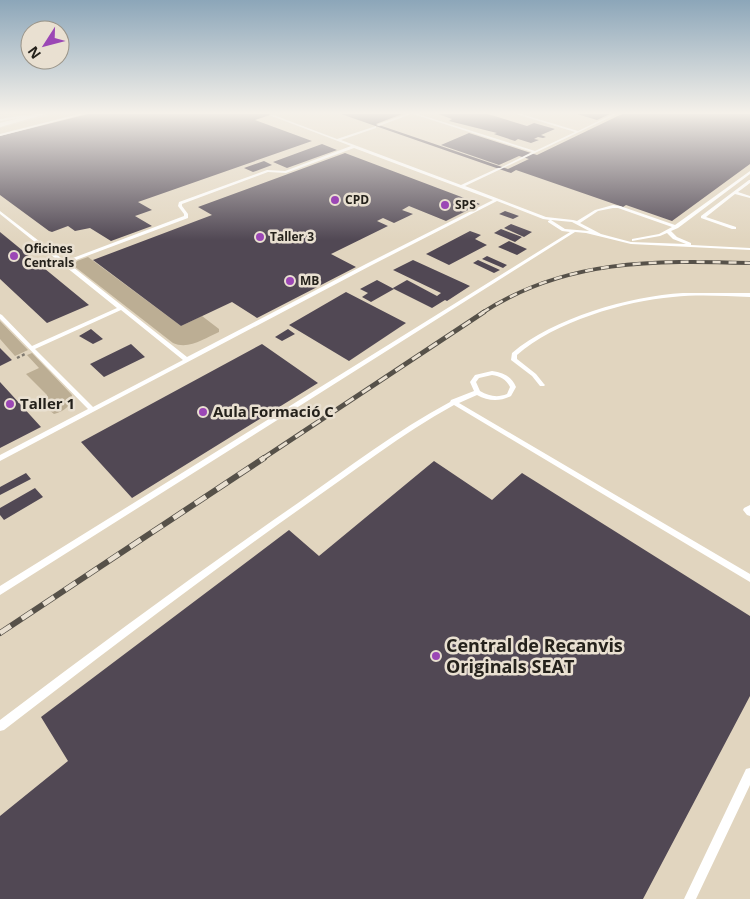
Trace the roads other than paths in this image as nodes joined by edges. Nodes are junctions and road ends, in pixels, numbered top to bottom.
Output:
1 (327, 156) edge
2 (378, 156) edge
3 (526, 156) edge
4 (750, 172) edge
5 (750, 182) edge
6 (460, 188) junction
7 (735, 193) junction
8 (750, 198) edge
9 (496, 200) junction
10 (0, 212) edge
11 (545, 218) junction
12 (564, 221) junction
13 (579, 224) junction
14 (558, 226) junction
15 (676, 227) junction
16 (734, 228) dead end
17 (564, 230) junction
18 (575, 231) junction
19 (669, 232) junction
20 (601, 236) junction
21 (561, 238) junction
22 (619, 240) junction
23 (750, 247) edge
24 (701, 248) junction
25 (64, 263) junction
26 (750, 295) edge
27 (121, 308) junction
28 (0, 316) edge
29 (32, 348) junction
30 (187, 360) junction
31 (542, 385) dead end
32 (477, 392) junction
33 (453, 402) junction
34 (92, 410) junction
35 (0, 458) edge
36 (750, 508) edge
37 (750, 513) edge
38 (750, 578) edge
39 (0, 591) edge
40 (0, 726) edge
41 (750, 773) edge
42 (690, 899) edge

1 - 25 lane
2 - 6 lane
3 - 6 lane
4 - 15 lane
5 - 7 lane
6 - 9 lane
7 - 8 lane
7 - 16 lane
9 - 11 lane
9 - 30 lane
10 - 25 lane
11 - 12 lane
11 - 14 lane
12 - 13 lane
12 - 14 lane
13 - 15 lane
13 - 18 lane
13 - 20 lane
14 - 17 lane
15 - 19 lane
17 - 18 lane
17 - 21 lane
18 - 20 lane
18 - 21 lane
19 - 22 lane
19 - 24 lane
20 - 22 lane
21 - 39 lane
22 - 24 lane
23 - 24 lane
25 - 27 lane
26 - 31 lane
27 - 29 lane
27 - 30 lane
28 - 29 lane
29 - 34 lane
30 - 34 lane
32 - 32 lane
32 - 33 lane
33 - 38 lane
33 - 40 lane
34 - 35 lane
36 - 37 lane
41 - 42 lane

